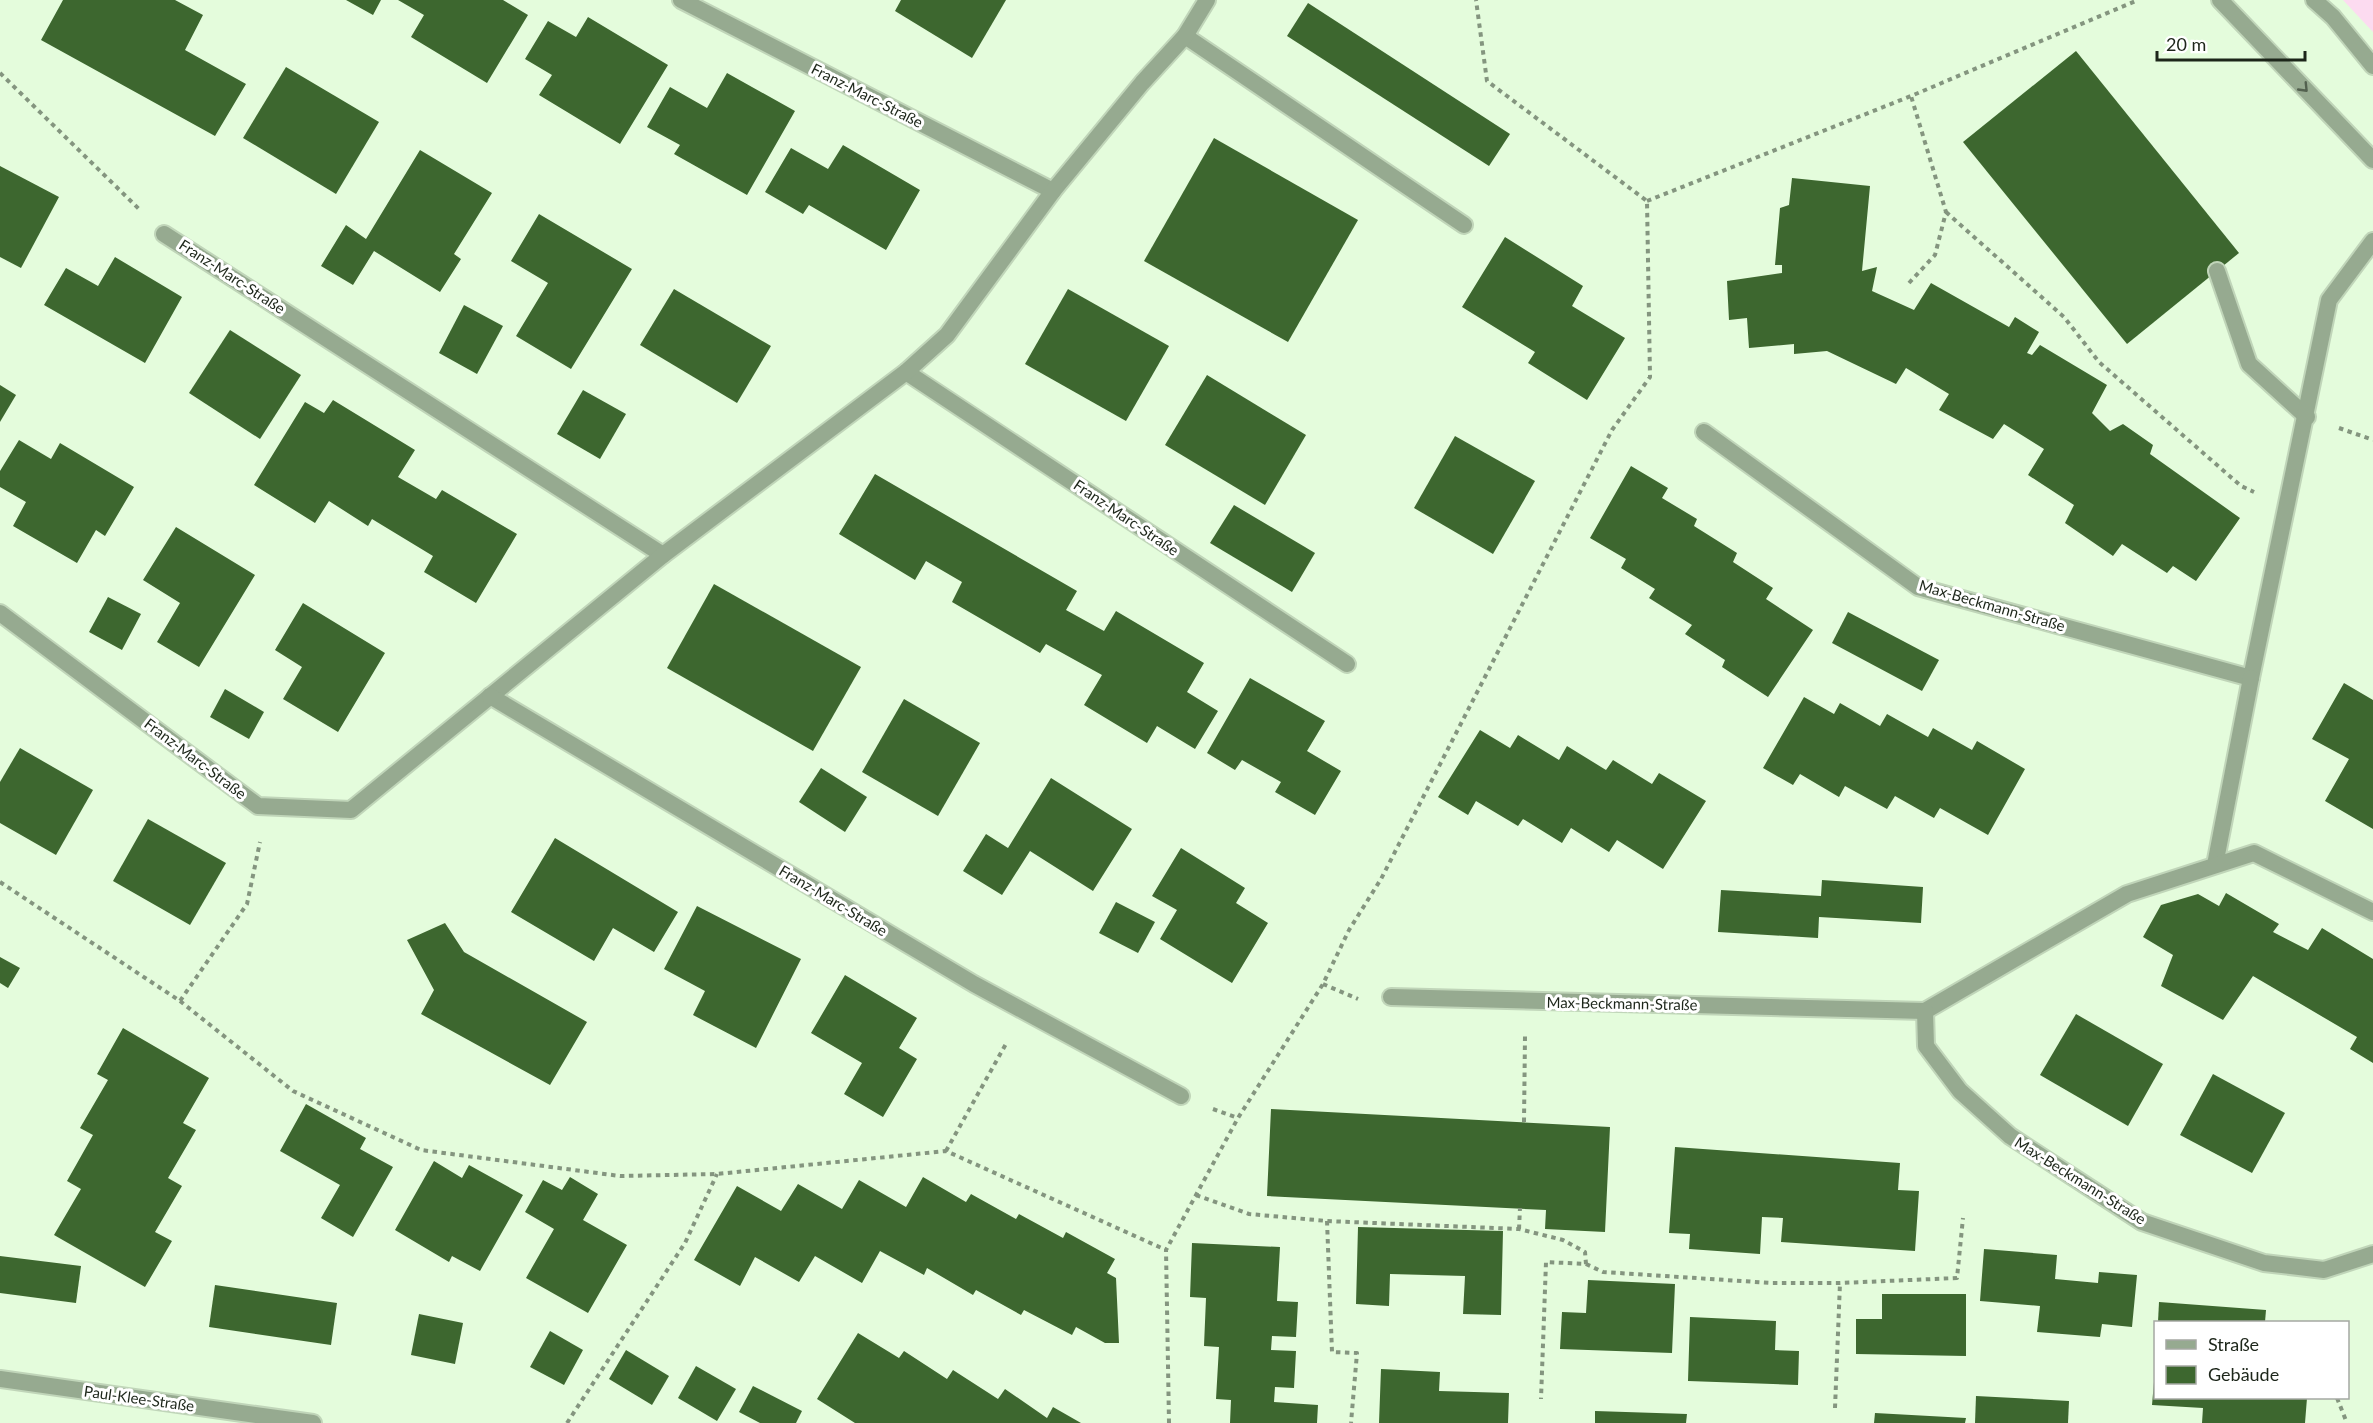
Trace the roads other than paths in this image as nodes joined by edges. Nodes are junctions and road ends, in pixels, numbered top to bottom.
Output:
1 (681, 0) edge
2 (1207, 0) edge
3 (2220, 0) edge
4 (2314, 0) edge
5 (1185, 36) junction
6 (2373, 66) edge
7 (2373, 160) edge
8 (1053, 191) junction
9 (1464, 225) dead end
10 (164, 234) road end
11 (2373, 241) edge
12 (2217, 271) dead end
13 (906, 372) junction
14 (2307, 417) junction
15 (1704, 432) dead end
16 (663, 555) junction
17 (0, 613) edge
18 (1347, 664) dead end
19 (2251, 678) junction
20 (490, 696) junction
21 (2215, 865) junction
22 (2373, 912) edge
23 (1392, 997) dead end
24 (1925, 1011) junction
25 (1181, 1096) dead end
26 (2373, 1254) edge
27 (0, 1379) edge
28 (313, 1423) edge

1 - 8 street, Franz-Marc-Straße
2 - 5 street, Franz-Marc-Straße
3 -> 7 street
4 - 6 street
5 - 8 street, Franz-Marc-Straße
5 - 9 street
8 - 13 street, Franz-Marc-Straße
10 - 16 street, Franz-Marc-Straße
11 - 14 street
12 - 14 street
13 - 16 street, Franz-Marc-Straße
13 - 18 street, Franz-Marc-Straße
14 - 19 street
15 - 19 street, Max-Beckmann-Straße
16 - 20 street, Franz-Marc-Straße
17 - 20 street, Franz-Marc-Straße
19 - 21 street
20 - 25 street, Franz-Marc-Straße
21 - 22 street
21 - 24 street
23 - 24 street, Max-Beckmann-Straße
24 - 26 street, Max-Beckmann-Straße
27 - 28 street, Paul-Klee-Straße

